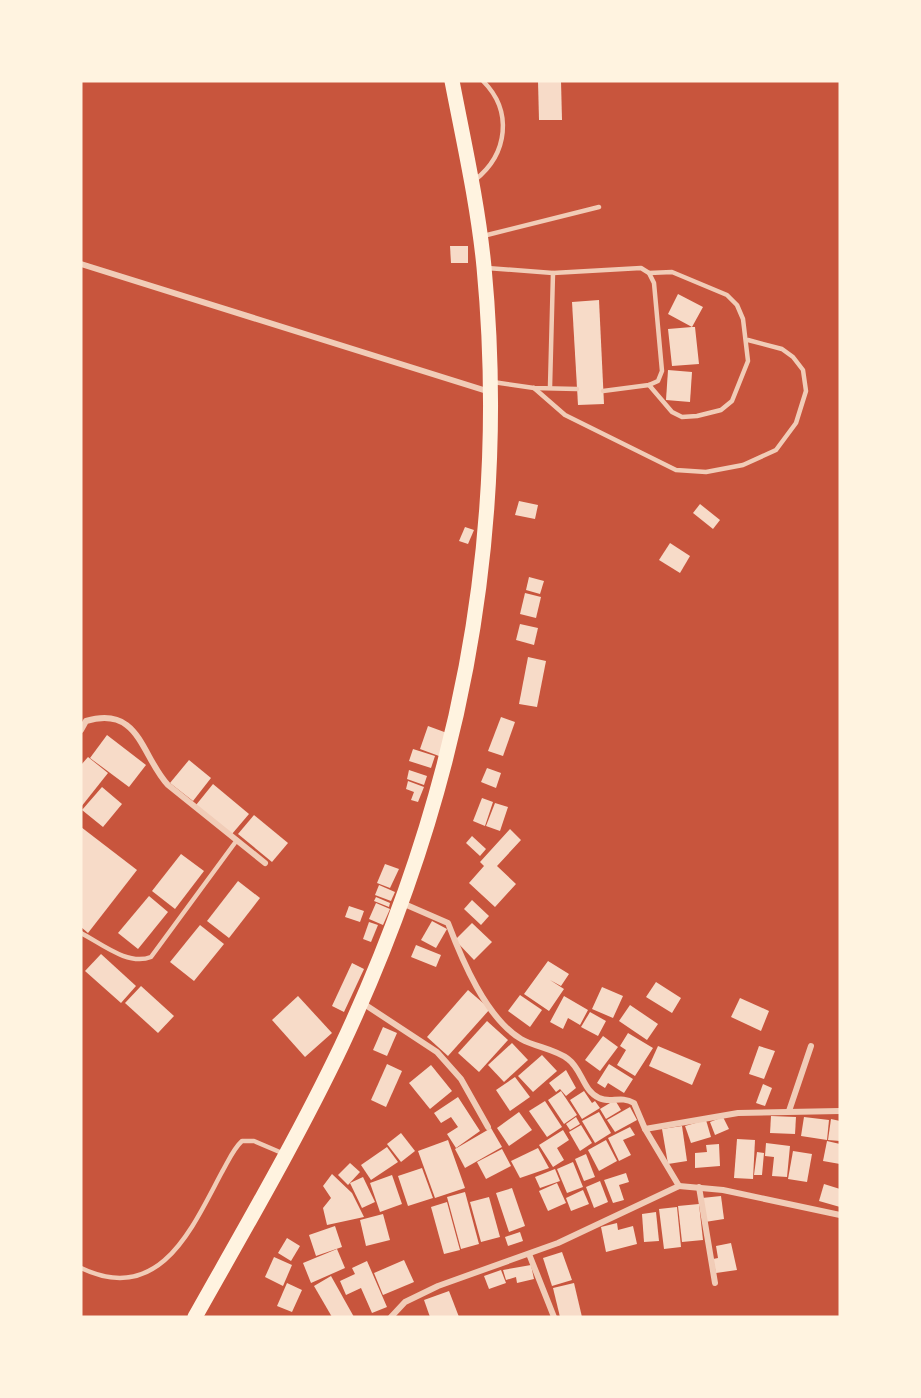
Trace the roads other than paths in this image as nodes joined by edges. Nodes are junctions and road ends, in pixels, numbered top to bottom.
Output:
1 (452, 81) edge
2 (483, 81) edge
3 (472, 182) junction
4 (599, 207) dead end
5 (481, 237) junction
6 (81, 264) edge
7 (484, 268) junction
8 (553, 273) junction
9 (649, 273) junction
10 (748, 340) junction
11 (649, 385) junction
12 (490, 387) junction
13 (550, 387) junction
14 (534, 388) junction
15 (577, 389) dead end
16 (603, 391) dead end
17 (81, 730) edge
18 (237, 840) junction
19 (265, 863) dead end
20 (400, 902) junction
21 (81, 933) edge
22 (361, 1002) junction
23 (811, 1046) dead end
24 (840, 1110) edge
25 (789, 1111) junction
26 (488, 1127) dead end
27 (645, 1129) junction
28 (285, 1155) junction
29 (679, 1186) junction
30 (699, 1187) junction
31 (840, 1215) edge
32 (529, 1254) junction
33 (81, 1268) edge
34 (715, 1283) dead end
35 (195, 1317) edge
36 (391, 1317) edge
37 (554, 1317) edge

1 - 3 highway
2 - 3 lane
3 - 5 highway
4 - 5 lane
5 - 7 highway
6 - 12 street
7 - 8 lane
7 - 12 highway
8 - 9 lane
8 - 13 lane
9 - 10 lane
9 - 11 lane
10 - 11 lane
10 - 14 lane
11 - 16 lane
12 - 14 lane
12 - 20 highway
13 - 14 lane
13 - 15 lane
17 - 18 street
18 - 19 street
18 - 21 lane
20 - 22 highway
20 - 27 street
22 - 26 street
22 - 28 highway
23 - 25 street
24 - 25 street
25 - 27 street
27 - 29 street
28 - 33 lane
28 - 35 highway
29 - 30 street
29 - 32 street
30 - 31 street
30 - 34 street
32 - 36 street
32 - 37 street

